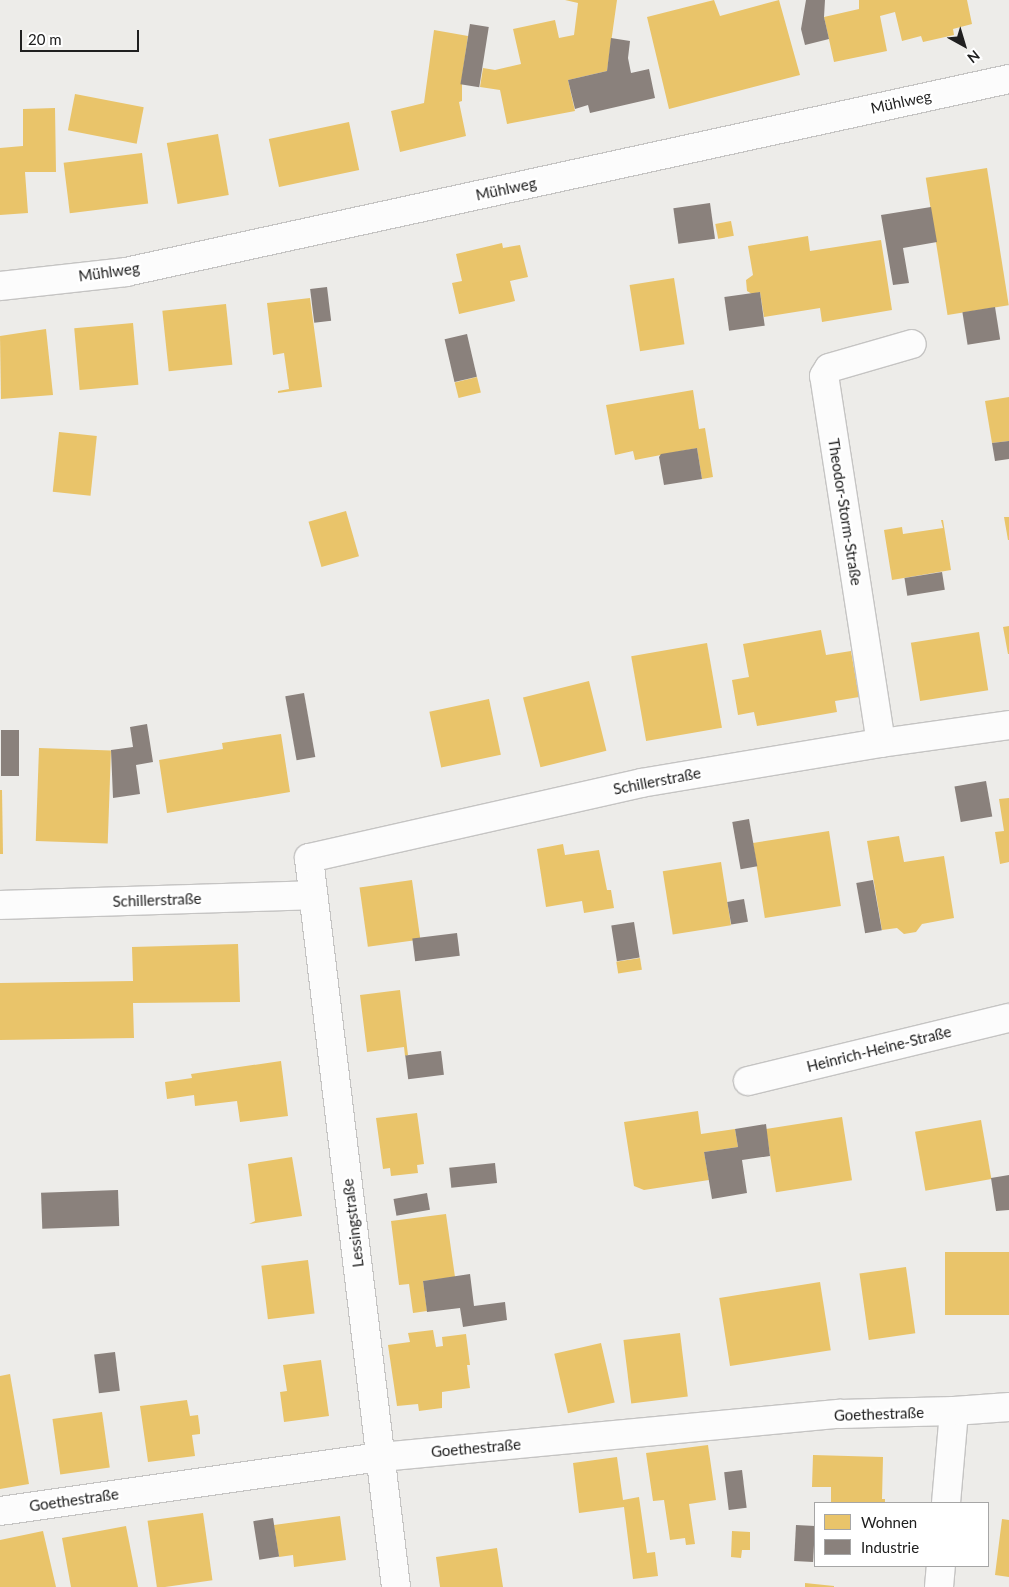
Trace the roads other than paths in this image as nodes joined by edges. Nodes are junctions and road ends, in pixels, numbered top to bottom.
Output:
1 (1009, 79) edge
2 (0, 286) edge
3 (912, 344) dead end
4 (1009, 725) edge
5 (881, 743) junction
6 (309, 858) joint
7 (313, 895) junction
8 (0, 905) edge
9 (1009, 1018) edge
10 (748, 1081) dead end
11 (1009, 1407) edge
12 (954, 1411) junction
13 (381, 1457) junction
14 (946, 1502) edge
15 (0, 1511) edge
16 (941, 1567) edge
17 (396, 1587) edge
18 (939, 1587) edge

1 - 2 street, Mühlweg
3 - 5 street, Theodor-Storm-Straße
4 - 5 street, Schillerstraße
5 - 6 street, Schillerstraße
6 - 7 street, Lessingstraße
7 - 8 street, Schillerstraße
7 - 13 street, Lessingstraße
9 - 10 street, Heinrich-Heine-Straße
11 - 12 street
12 - 13 street, Goethestraße
12 - 14 street
13 - 15 street, Goethestraße
13 - 17 street, Lessingstraße
16 - 18 street

